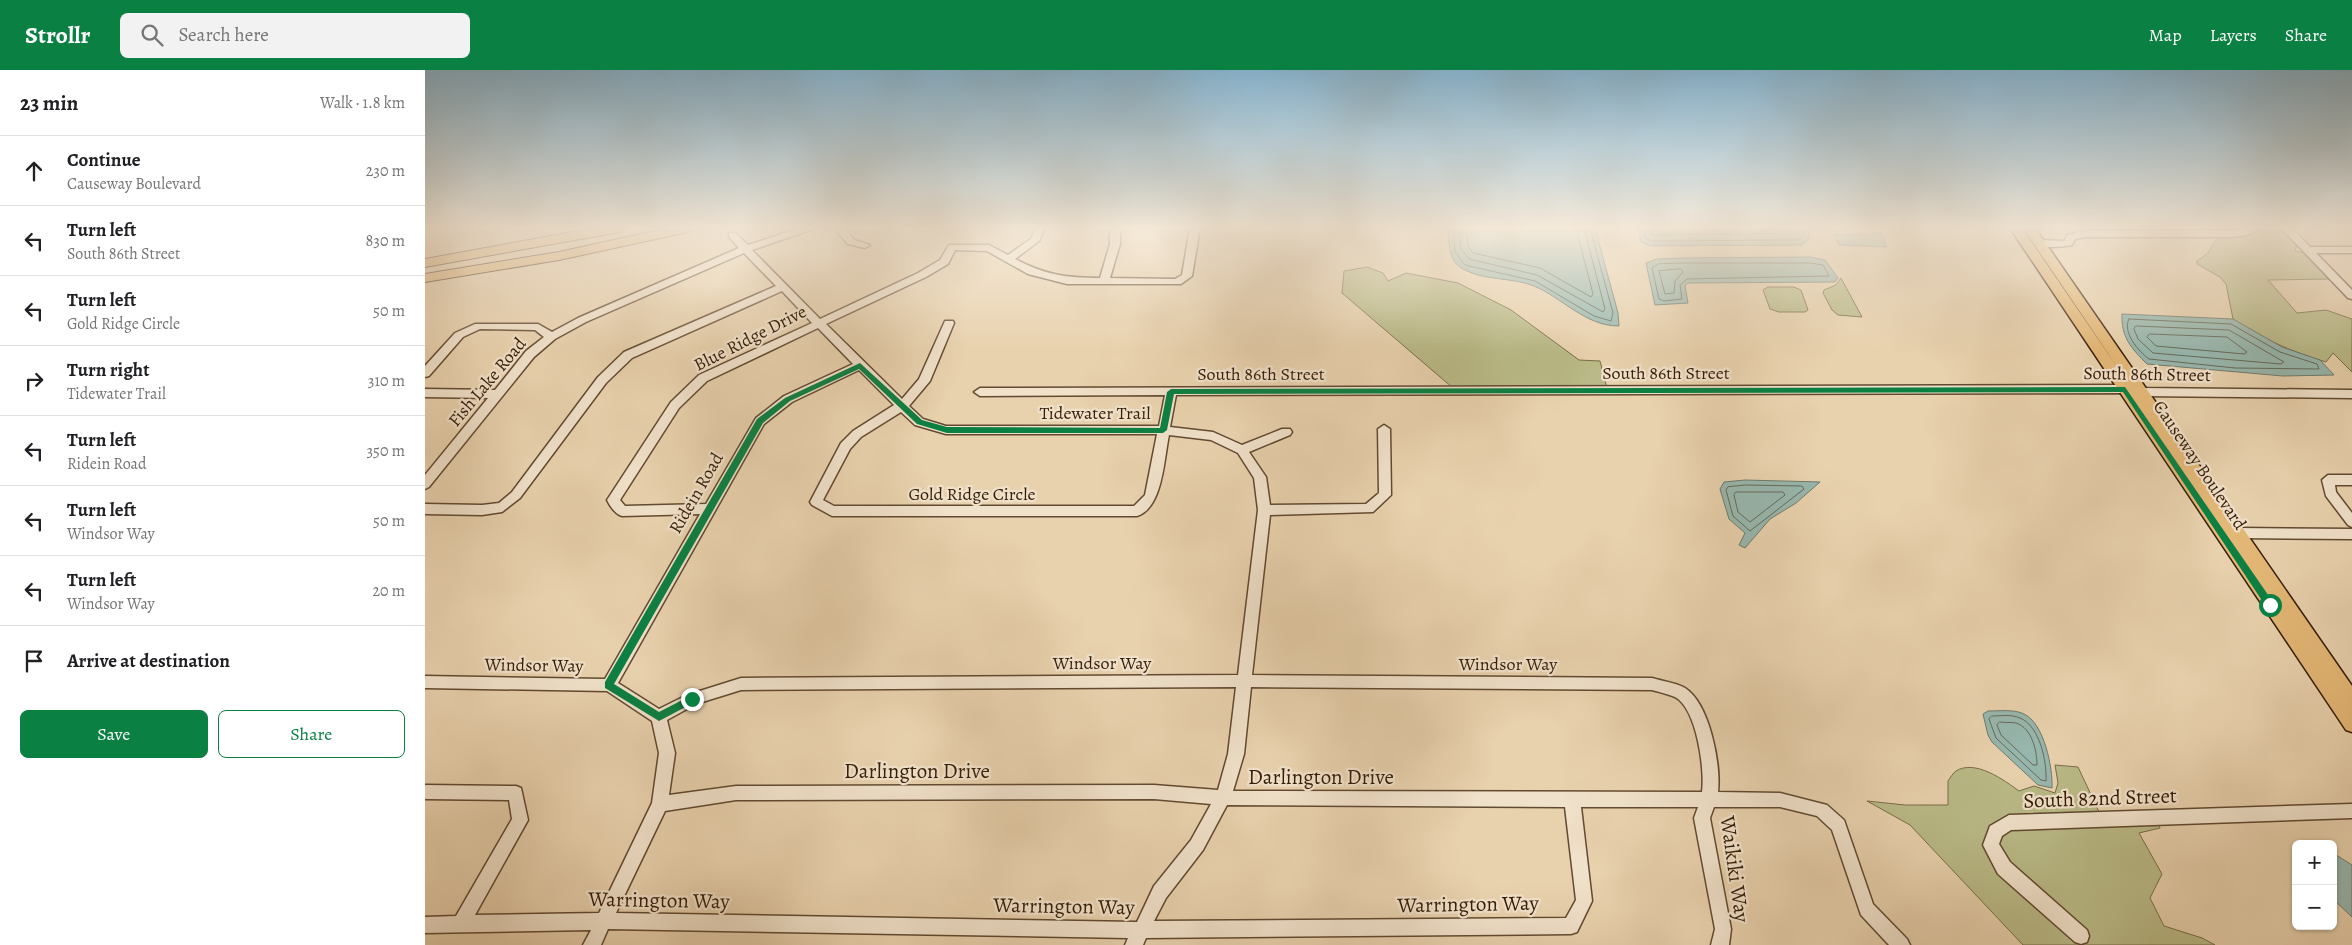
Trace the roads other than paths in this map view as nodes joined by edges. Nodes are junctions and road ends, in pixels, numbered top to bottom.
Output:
1 (477, 269) edge
2 (700, 269) edge
3 (765, 269) edge
4 (932, 269) edge
5 (1027, 269) edge
6 (1108, 269) edge
7 (1188, 269) edge
8 (2049, 269) edge
9 (2053, 269) edge
10 (2326, 269) edge
11 (425, 278) edge
12 (1104, 282) junction
13 (783, 287) junction
14 (2352, 296) edge
15 (818, 323) junction
16 (949, 323) dead end
17 (551, 337) junction
18 (860, 365) junction
19 (425, 373) edge
20 (2125, 389) junction
21 (980, 392) dead end
22 (1171, 392) junction
23 (2142, 392) junction
24 (425, 393) edge
25 (498, 394) junction
26 (2352, 394) edge
27 (903, 405) junction
28 (1384, 429) dead end
29 (1163, 430) junction
30 (1286, 432) dead end
31 (1242, 450) junction
32 (2352, 480) edge
33 (425, 484) edge
34 (425, 510) edge
35 (710, 510) junction
36 (1264, 510) junction
37 (2206, 510) junction
38 (2352, 522) edge
39 (2238, 533) junction
40 (2352, 534) edge
41 (2270, 605) junction
42 (2288, 606) junction
43 (1244, 681) junction
44 (425, 682) edge
45 (609, 685) junction
46 (2352, 700) edge
47 (2352, 704) edge
48 (659, 717) junction
49 (2352, 724) edge
50 (425, 792) edge
51 (1223, 798) junction
52 (1572, 799) junction
53 (1709, 800) junction
54 (660, 804) junction
55 (2352, 811) edge
56 (604, 921) junction
57 (425, 925) edge
58 (460, 925) junction
59 (2081, 936) dead end
60 (1137, 938) edge
61 (593, 945) edge
62 (1720, 945) edge
63 (1901, 945) edge

1 - 11 highway
2 - 17 street, Fish Lake Road
3 - 13 street, Tidewater Trail
4 - 15 street, Blue Ridge Drive
5 - 12 street
6 - 12 street
7 - 12 street
8 - 20 main road, Causeway Boulevard
9 - 23 main road, Causeway Boulevard
10 - 14 street
13 - 15 street, Tidewater Trail
13 - 34 street
15 - 18 street, Tidewater Trail
15 - 35 street, Blue Ridge Drive
16 - 27 street
17 - 19 street
17 - 25 street, Fish Lake Road
18 - 27 street, Tidewater Trail
18 - 35 street, Ridein Road
20 - 22 street, South 86th Street
20 - 23 street, South 86th Street
20 - 37 main road, Causeway Boulevard
21 - 22 street, South 86th Street
22 - 29 street, Gold Ridge Circle
23 - 26 street, South 86th Street
23 - 39 main road, Causeway Boulevard
24 - 25 street
25 - 33 street, Fish Lake Road
27 - 29 street, Tidewater Trail
27 - 29 street, Gold Ridge Circle
28 - 36 street
29 - 31 street, Tidewater Trail
30 - 31 street
31 - 36 street
32 - 38 street
35 - 45 street, Ridein Road
36 - 43 street
37 - 41 main road, Causeway Boulevard
37 - 42 main road
39 - 40 street
39 - 42 main road, Causeway Boulevard
41 - 47 main road
41 - 49 main road, Causeway Boulevard
42 - 46 main road, Causeway Boulevard
43 - 48 street, Windsor Way
43 - 51 street
43 - 53 street, Windsor Way
44 - 45 street, Windsor Way
45 - 48 street
48 - 54 street
50 - 58 street
51 - 52 street, Darlington Drive
51 - 54 street, Darlington Drive
51 - 60 street
52 - 53 street, Darlington Drive
52 - 60 street, Warrington Way
53 - 62 street, Waikiki Way
53 - 63 street, Darlington Drive
54 - 56 street
55 - 59 street, South 82nd Street
56 - 58 street, Warrington Way
56 - 60 street, Warrington Way
56 - 61 street
57 - 58 street, Warrington Way

